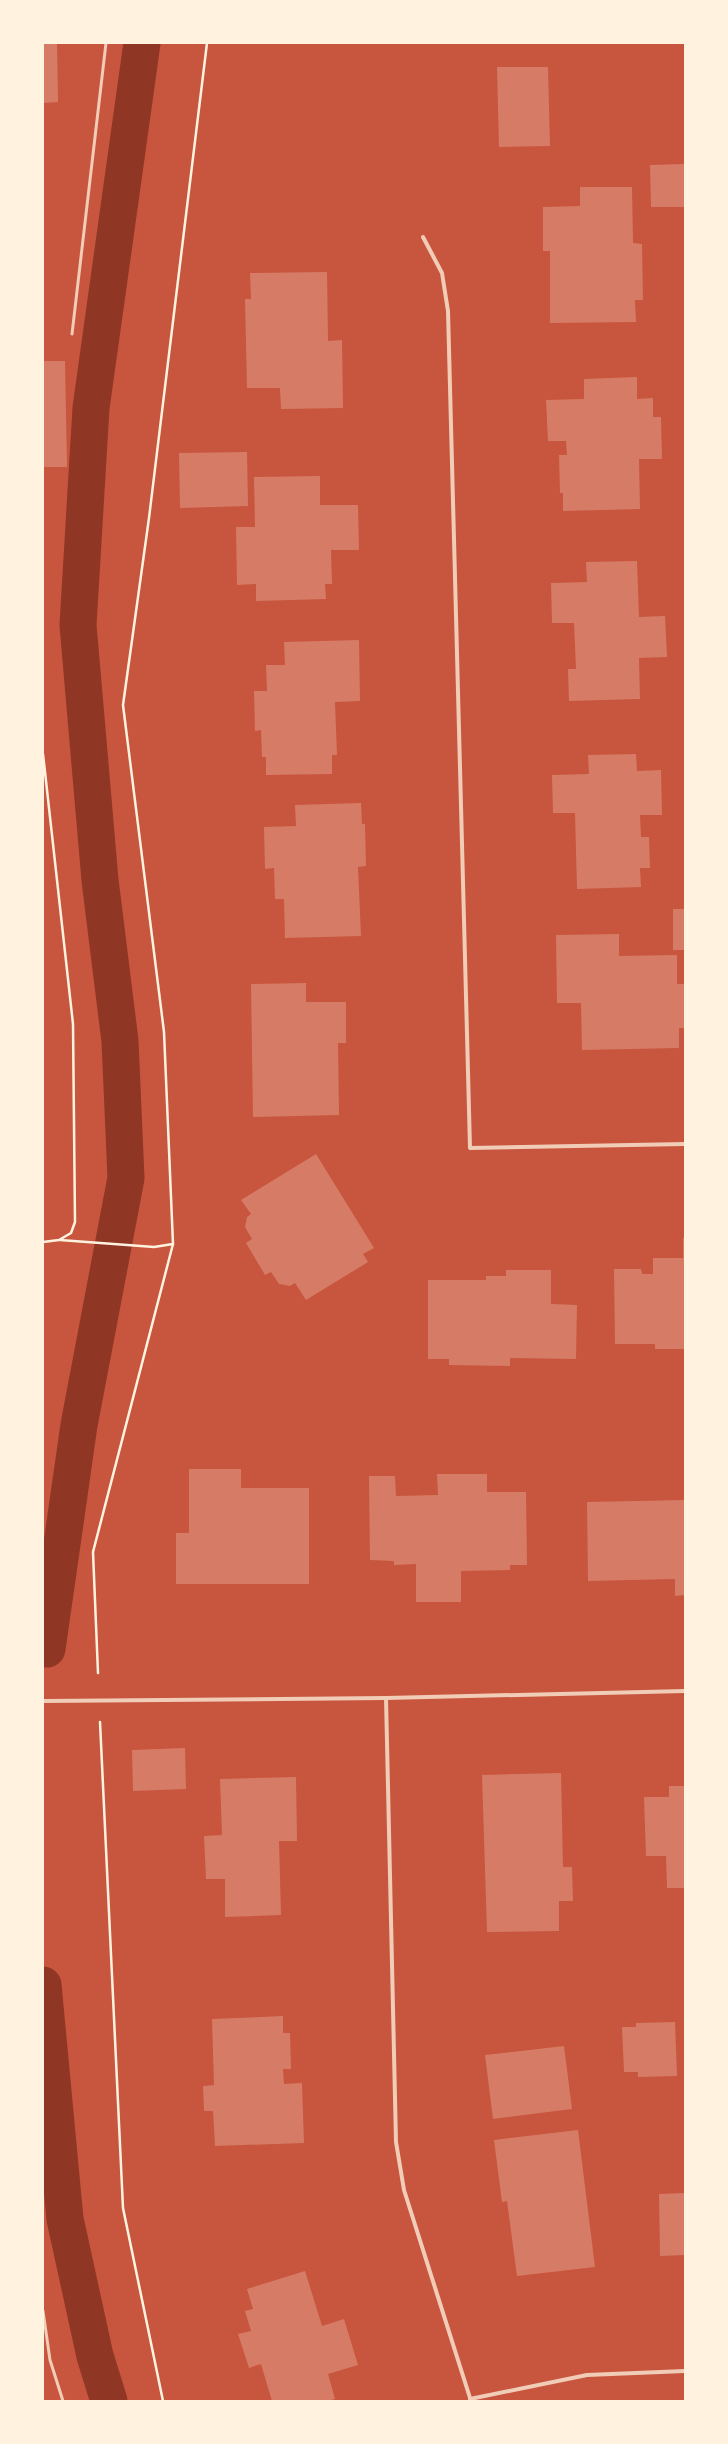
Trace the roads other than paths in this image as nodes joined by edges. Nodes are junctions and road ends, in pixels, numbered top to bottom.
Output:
1 (106, 43) edge
2 (422, 237) dead end
3 (72, 334) dead end
4 (685, 1144) edge
5 (685, 1691) edge
6 (386, 1698) junction
7 (43, 1701) edge
8 (43, 2312) edge
9 (685, 2371) edge
10 (470, 2400) edge
11 (63, 2401) edge

1 - 3 lane
2 - 4 street
5 - 6 street
6 - 7 street
6 - 10 street
8 - 11 lane
9 - 10 street

